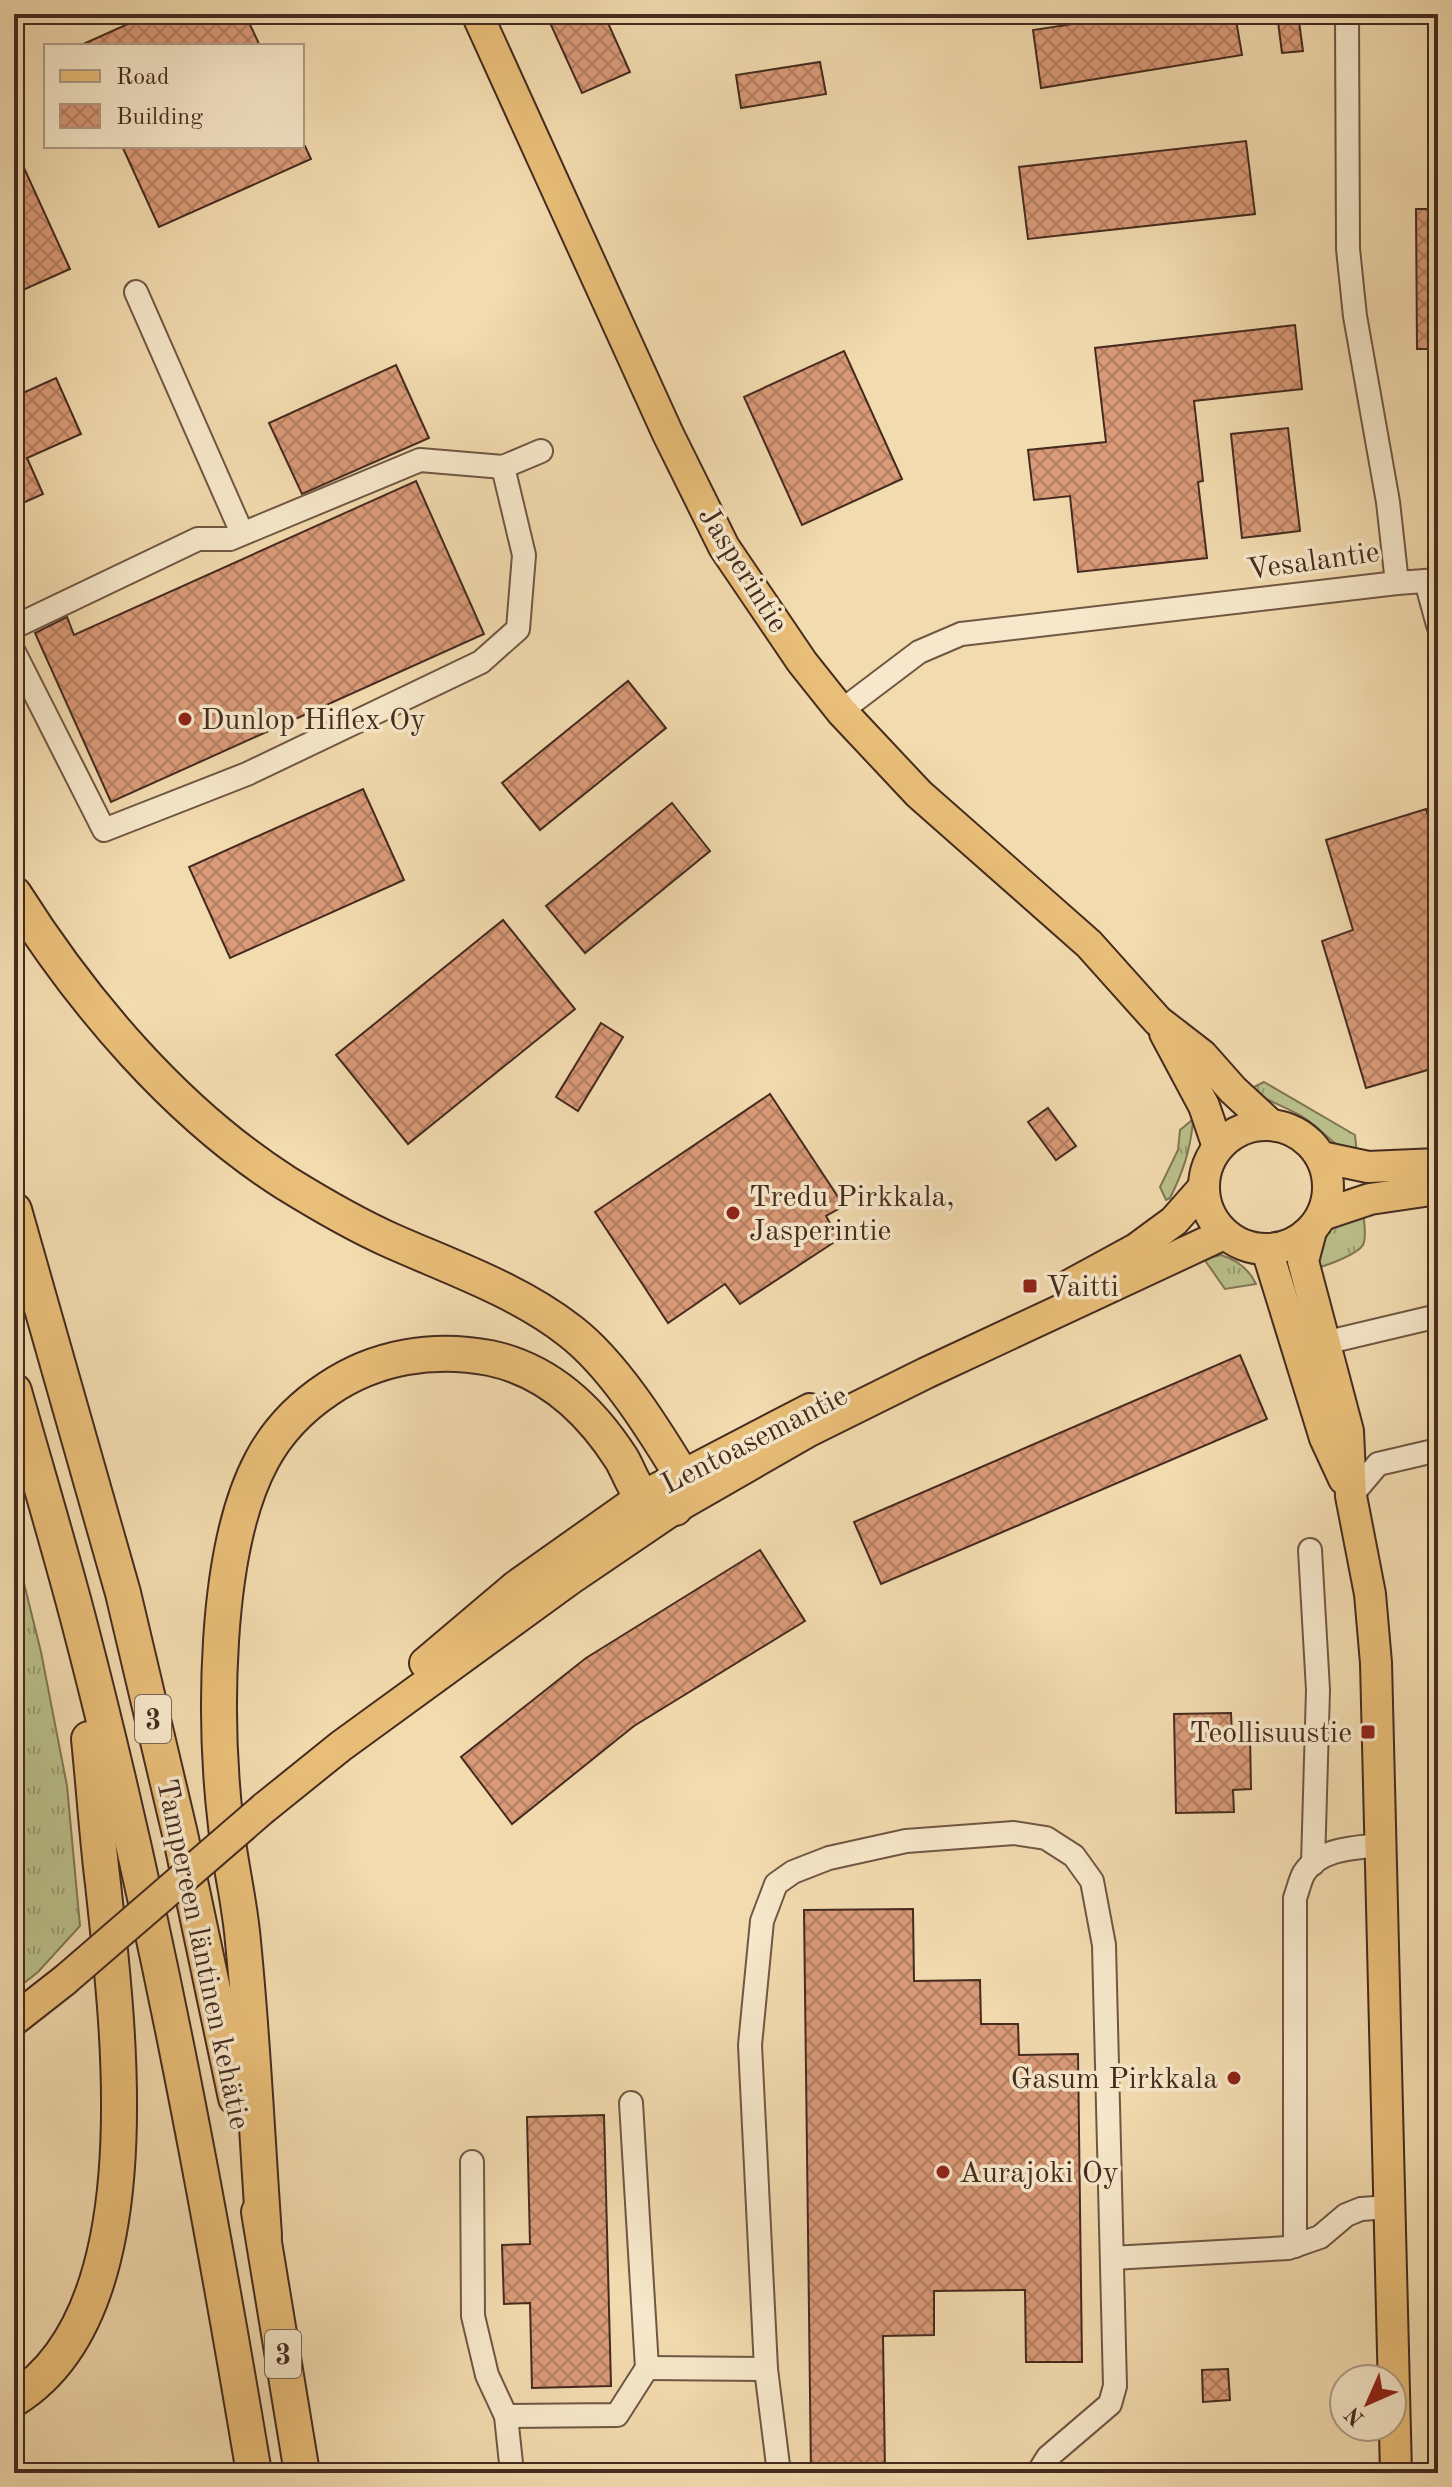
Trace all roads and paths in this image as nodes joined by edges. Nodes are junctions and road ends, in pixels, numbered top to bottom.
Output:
1 (477, 14) edge
2 (1347, 14) edge
3 (136, 292) dead end
4 (541, 451) dead end
5 (503, 467) junction
6 (242, 533) junction
7 (1432, 580) edge
8 (1397, 583) junction
9 (1438, 625) edge
10 (14, 627) edge
11 (14, 652) edge
12 (841, 711) junction
13 (14, 894) edge
14 (1158, 1021) junction
15 (1271, 1125) junction
16 (1218, 1147) junction
17 (1321, 1157) junction
18 (1438, 1164) edge
19 (1204, 1187) junction
20 (1438, 1189) edge
21 (14, 1210) edge
22 (1316, 1223) junction
23 (1224, 1234) junction
24 (1267, 1250) junction
25 (1438, 1316) edge
26 (1324, 1343) junction
27 (14, 1391) edge
28 (1438, 1450) edge
29 (681, 1474) junction
30 (643, 1496) junction
31 (1351, 1496) junction
32 (675, 1508) junction
33 (1310, 1550) dead end
34 (78, 1619) junction
35 (341, 1746) junction
36 (1381, 1845) junction
37 (1313, 1864) junction
38 (14, 2020) edge
39 (631, 2103) dead end
40 (472, 2162) dead end
41 (1389, 2207) junction
42 (264, 2235) junction
43 (1295, 2246) junction
44 (1112, 2258) junction
45 (647, 2368) junction
46 (766, 2369) junction
47 (14, 2399) edge
48 (506, 2416) junction
49 (254, 2473) edge
50 (302, 2473) edge
51 (512, 2473) edge
52 (779, 2473) edge
53 (1038, 2473) edge
54 (1396, 2473) edge

1 - 12 main road, Jasperintie
2 - 8 street, Vesalantie
3 - 6 street
4 - 5 street
5 - 6 street
5 - 11 street
6 - 10 street
7 - 8 street
7 - 9 street
8 - 12 street, Vesalantie
12 - 14 main road, Jasperintie
13 - 29 highway
14 - 15 main road, Jasperintie
14 - 16 main road, Jasperintie
15 - 16 main road
15 - 17 main road
16 - 19 main road
17 - 18 main road
17 - 22 main road
19 - 23 main road
19 - 29 main road, Lentoasemantie
20 - 22 main road
21 - 42 highway, Tampereen läntinen kehätie / 3
22 - 24 main road
22 - 26 main road
23 - 24 main road
23 - 32 main road, Lentoasemantie
24 - 31 main road
25 - 26 street
26 - 31 main road
27 - 34 highway, Tampereen läntinen kehätie / 3
28 - 31 street
29 - 30 main road, Lentoasemantie
29 - 32 highway
30 - 32 highway
30 - 35 main road, Lentoasemantie
30 - 42 highway
31 - 36 main road
32 - 35 main road, Lentoasemantie
33 - 37 street
34 - 47 highway
34 - 49 highway, Tampereen läntinen kehätie / 3
35 - 38 main road, Lentoasemantie, bridge
36 - 37 street
36 - 41 main road
37 - 43 street
39 - 45 street
40 - 48 street
41 - 43 street
41 - 54 main road
42 - 50 highway, Tampereen läntinen kehätie / 3
43 - 44 street
44 - 46 street
44 - 53 street
45 - 46 street
45 - 48 street
46 - 52 street
48 - 51 street

